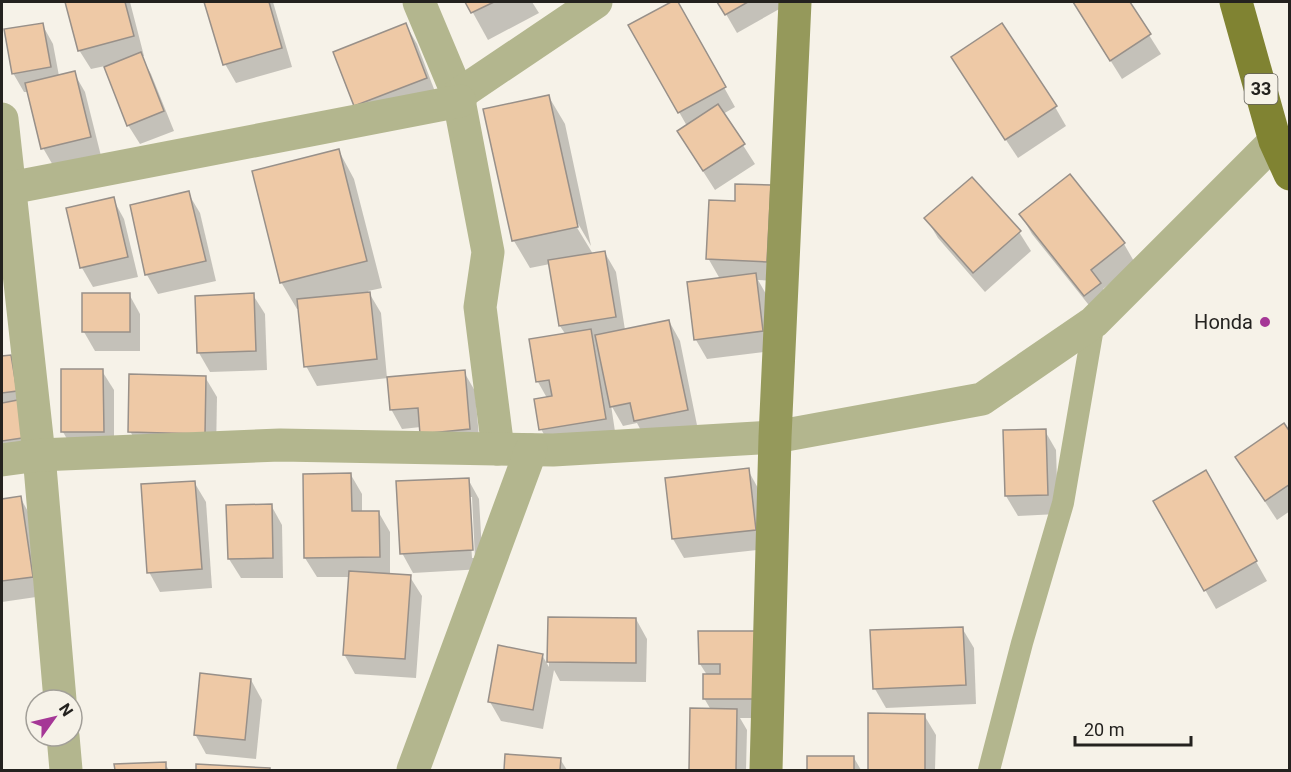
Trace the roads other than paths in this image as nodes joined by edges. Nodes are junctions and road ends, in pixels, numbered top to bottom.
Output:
1 (419, 2) edge
2 (596, 2) edge
3 (795, 2) edge
4 (1236, 2) edge
5 (459, 98) junction
6 (2, 119) edge
7 (1275, 141) junction
8 (1290, 174) edge
9 (10, 188) junction
10 (1094, 322) junction
11 (775, 437) junction
12 (498, 449) junction
13 (531, 450) junction
14 (39, 455) junction
15 (2, 460) edge
16 (59, 688) edge
17 (64, 748) edge
18 (66, 771) edge
19 (413, 771) edge
20 (766, 771) edge
21 (989, 771) edge

1 - 5 street
2 - 5 street
3 - 11 street
4 - 7 main road, 33
5 - 9 street
5 - 12 street
6 - 9 street
7 - 8 main road, 33
7 - 10 street
9 - 14 street
10 - 11 street
10 - 21 lane
11 - 13 street
11 - 20 street
12 - 13 street
12 - 14 street
13 - 19 street
14 - 15 street
14 - 16 street
17 - 18 street

